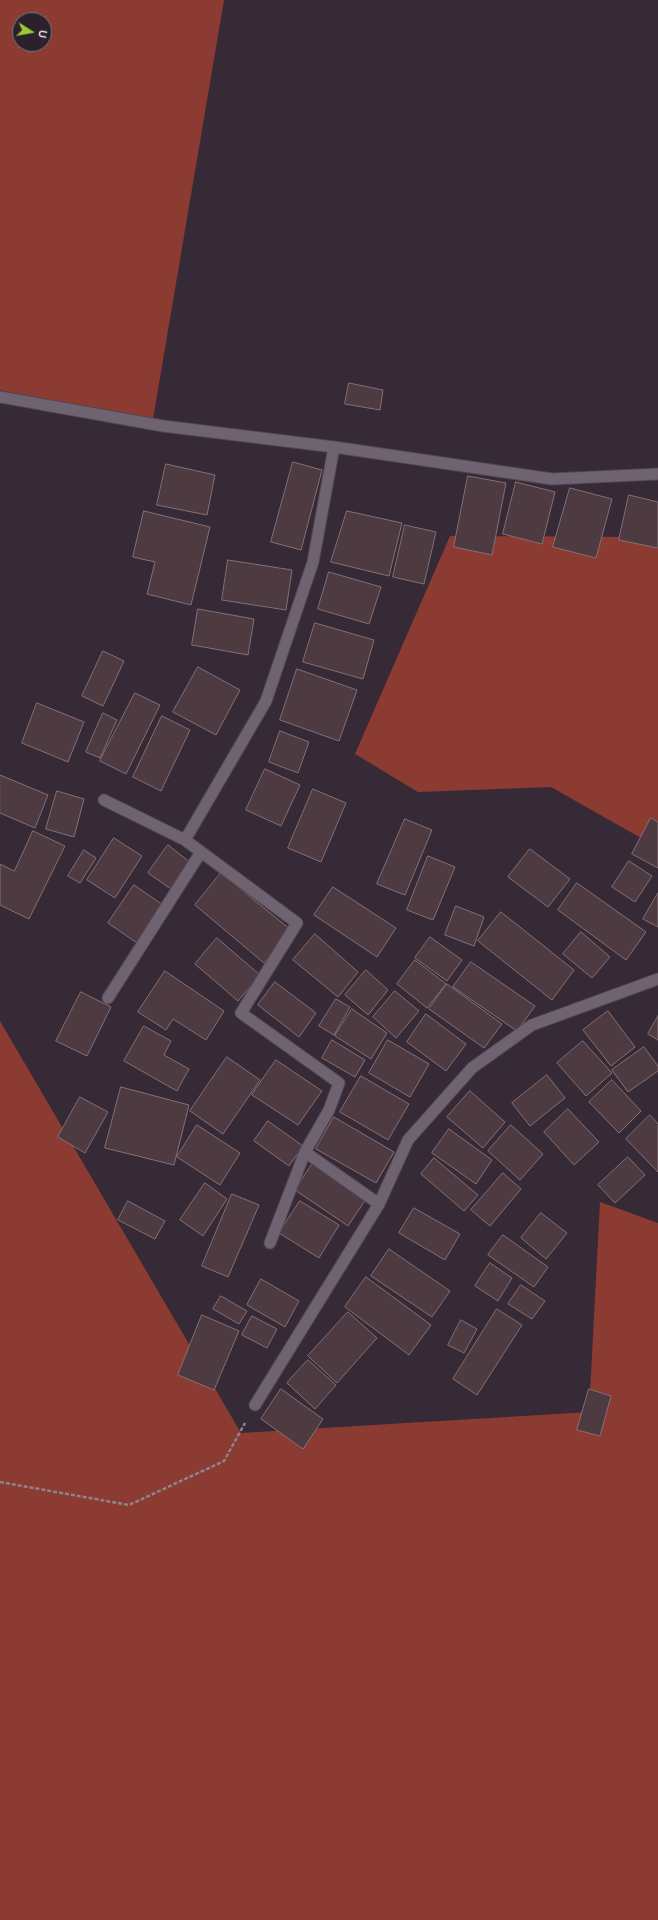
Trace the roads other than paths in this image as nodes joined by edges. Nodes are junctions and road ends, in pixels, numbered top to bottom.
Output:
1 (0, 397) edge
2 (334, 447) junction
3 (658, 474) edge
4 (104, 800) dead end
5 (185, 840) junction
6 (201, 852) junction
7 (658, 979) edge
8 (108, 998) dead end
9 (305, 1152) junction
10 (379, 1204) junction
11 (270, 1242) dead end
12 (255, 1405) road end

1 - 2 street
2 - 3 street
2 - 5 street
4 - 5 street
5 - 6 street
6 - 8 street
6 - 9 street
7 - 10 street
9 - 10 street
9 - 11 street
10 - 12 street

